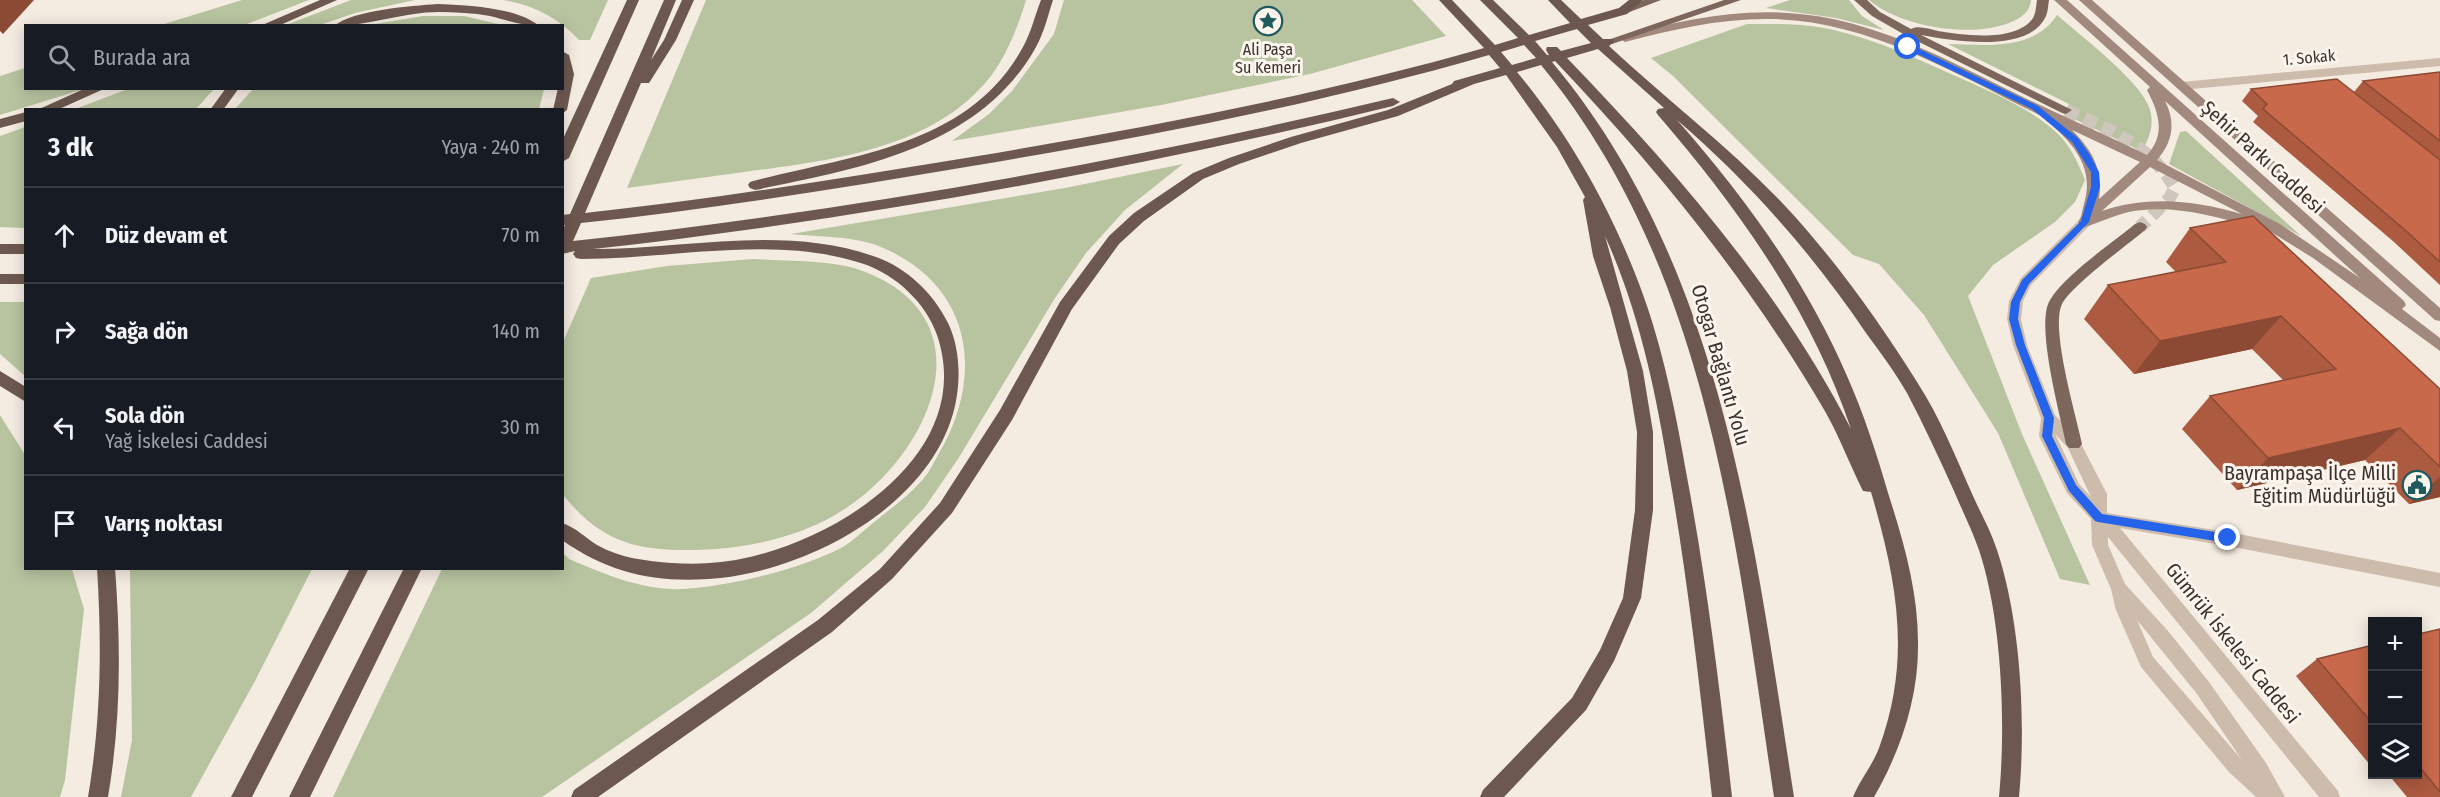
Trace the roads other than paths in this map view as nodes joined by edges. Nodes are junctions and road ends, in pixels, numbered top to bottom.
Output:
1 (331, 0) edge
2 (633, 0) edge
3 (670, 0) edge
4 (688, 0) edge
5 (1047, 0) edge
6 (1445, 0) edge
7 (1486, 0) edge
8 (1554, 0) edge
9 (1637, 0) edge
10 (1656, 0) edge
11 (1735, 0) edge
12 (1860, 0) edge
13 (2043, 0) edge
14 (2060, 0) edge
15 (2085, 0) edge
16 (1623, 11) junction
17 (1503, 14) junction
18 (1888, 22) junction
19 (271, 24) edge
20 (347, 24) edge
21 (529, 24) edge
22 (1608, 42) junction
23 (1619, 62) junction
24 (564, 63) edge
25 (2440, 63) edge
26 (2133, 67) junction
27 (2316, 73) junction
28 (1469, 82) junction
29 (2181, 86) junction
30 (2334, 87) edge
31 (564, 89) edge
32 (95, 90) edge
33 (231, 90) edge
34 (564, 90) edge
35 (630, 97) junction
36 (2035, 107) junction
37 (49, 108) edge
38 (218, 108) edge
39 (560, 108) edge
40 (2066, 110) tunnel mouth
41 (24, 117) edge
42 (0, 124) edge
43 (564, 154) edge
44 (2150, 162) junction
45 (1588, 190) junction
46 (677, 206) junction
47 (564, 220) edge
48 (2085, 222) junction
49 (2140, 227) tunnel mouth
50 (2275, 227) junction
51 (564, 245) edge
52 (0, 249) edge
53 (24, 249) edge
54 (564, 249) edge
55 (564, 250) edge
56 (0, 279) edge
57 (24, 279) edge
58 (2440, 316) edge
59 (2440, 344) edge
60 (0, 377) edge
61 (24, 395) edge
62 (2049, 418) junction
63 (2074, 444) junction
64 (2098, 518) junction
65 (564, 531) edge
66 (1894, 538) junction
67 (106, 570) edge
68 (359, 570) edge
69 (412, 570) edge
70 (2440, 580) edge
71 (2119, 588) junction
72 (98, 797) edge
73 (241, 797) edge
74 (299, 797) edge
75 (581, 797) edge
76 (1490, 797) edge
77 (1722, 797) edge
78 (1784, 797) edge
79 (1863, 797) edge
80 (2009, 797) edge
81 (2269, 797) edge
82 (2277, 797) edge
83 (2331, 797) edge

1 - 19 highway
2 - 43 highway
3 - 35 highway
4 - 35 highway
5 - 46 highway
6 - 45 highway
7 - 17 highway, Otogar Bağlantı Yolu
8 - 23 highway
9 - 16 highway
10 - 16 main road
11 - 22 main road
12 - 18 main road
13 - 18 main road
14 - 26 main road, Şehir Parkı Caddesi
15 - 29 main road, Şehir Parkı Caddesi
16 - 46 highway
17 - 66 highway
17 - 78 highway, Otogar Bağlantı Yolu
18 - 40 main road
20 - 21 highway
22 - 28 highway
22 - 36 main road
23 - 66 highway
23 - 80 highway
24 - 31 highway
25 - 27 street, 1. Sokak
26 - 44 main road
26 - 59 main road, Şehir Parkı Caddesi
27 - 29 street, 1. Sokak
27 - 30 street
28 - 54 highway
28 - 75 highway
29 - 58 main road, Şehir Parkı Caddesi
32 - 37 highway
33 - 38 highway
34 - 39 highway
35 - 51 highway
36 - 44 main road
36 - 48 main road
41 - 42 highway
44 - 48 main road
44 - 50 main road
45 - 76 highway
45 - 77 highway
46 - 47 highway
48 - 50 main road
48 - 62 street
49 - 63 main road
50 - 59 main road
52 - 53 highway
55 - 65 highway
56 - 57 highway
60 - 61 highway
62 - 63 street
62 - 64 street, Gümrük İskelesi Caddesi
63 - 64 street
64 - 70 street
64 - 71 street
64 - 83 street, Gümrük İskelesi Caddesi
66 - 79 highway
67 - 72 highway
68 - 73 highway
69 - 74 highway
71 - 81 street
71 - 82 street

